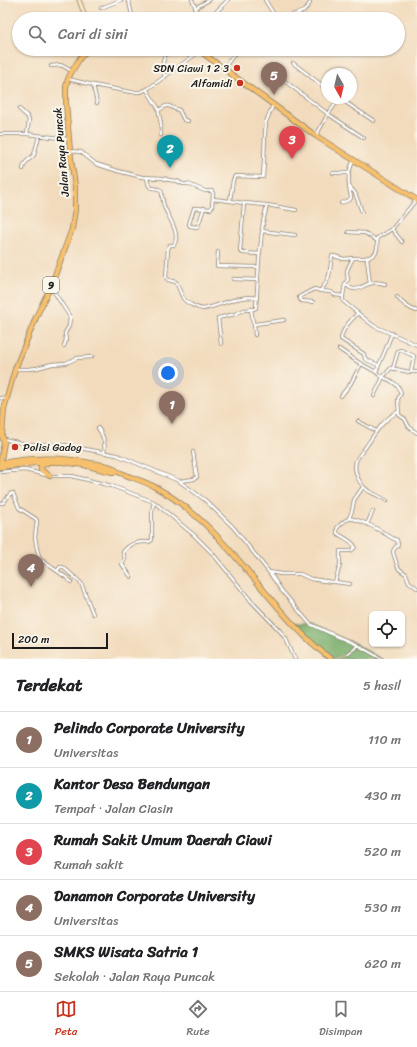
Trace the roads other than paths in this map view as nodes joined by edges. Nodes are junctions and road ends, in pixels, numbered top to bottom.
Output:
1 (79, 0) edge
2 (121, 0) edge
3 (128, 0) edge
4 (192, 0) edge
5 (209, 0) edge
6 (228, 0) edge
7 (264, 0) edge
8 (310, 3) dead end
9 (101, 8) dead end
10 (195, 8) junction
11 (83, 12) edge
12 (131, 12) edge
13 (197, 12) edge
14 (216, 12) edge
15 (272, 12) edge
16 (302, 12) edge
17 (83, 56) edge
18 (164, 56) edge
19 (192, 56) edge
20 (208, 56) edge
21 (232, 56) edge
22 (293, 63) dead end
23 (51, 66) dead end
24 (223, 68) junction
25 (72, 71) junction
26 (165, 77) junction
27 (68, 78) junction
28 (282, 79) dead end
29 (321, 84) edge
30 (93, 85) junction
31 (147, 90) junction
32 (97, 103) dead end
33 (336, 104) edge
34 (349, 104) edge
35 (273, 105) junction
36 (19, 109) dead end
37 (159, 110) junction
38 (328, 114) junction
39 (188, 121) dead end
40 (374, 121) dead end
41 (27, 134) junction
42 (0, 135) edge
43 (161, 135) dead end
44 (39, 136) junction
45 (316, 136) junction
46 (364, 138) dead end
47 (69, 139) junction
48 (70, 151) junction
49 (354, 159) junction
50 (23, 169) dead end
51 (333, 173) dead end
52 (349, 173) junction
53 (147, 178) junction
54 (348, 186) junction
55 (213, 199) junction
56 (417, 200) edge
57 (230, 201) junction
58 (244, 203) junction
59 (341, 203) dead end
60 (267, 205) junction
61 (204, 208) junction
62 (296, 210) dead end
63 (362, 212) dead end
64 (392, 229) junction
65 (262, 231) junction
66 (348, 232) dead end
67 (295, 235) dead end
68 (376, 240) junction
69 (402, 242) dead end
70 (218, 252) dead end
71 (259, 254) junction
72 (353, 258) junction
73 (367, 258) junction
74 (258, 267) junction
75 (234, 279) dead end
76 (258, 280) junction
77 (345, 284) junction
78 (370, 284) junction
79 (385, 284) dead end
80 (51, 286) junction
81 (320, 291) junction
82 (343, 296) junction
83 (397, 297) dead end
84 (257, 298) junction
85 (313, 302) dead end
86 (251, 309) junction
87 (417, 311) edge
88 (358, 313) junction
89 (284, 320) dead end
90 (255, 324) junction
91 (392, 333) junction
92 (256, 335) dead end
93 (221, 344) dead end
94 (417, 345) edge
95 (64, 346) dead end
96 (339, 349) dead end
97 (92, 357) dead end
98 (361, 364) junction
99 (378, 365) junction
100 (393, 368) junction
101 (15, 369) junction
102 (376, 372) junction
103 (411, 372) junction
104 (417, 372) edge
105 (383, 377) junction
106 (341, 396) dead end
107 (374, 396) dead end
108 (0, 398) edge
109 (7, 400) junction
110 (398, 412) junction
111 (358, 421) dead end
112 (98, 428) dead end
113 (376, 431) junction
114 (417, 433) edge
115 (2, 439) edge
116 (104, 452) junction
117 (193, 452) dead end
118 (2, 453) junction
119 (13, 461) junction
120 (0, 462) edge
121 (55, 462) junction
122 (0, 467) edge
123 (0, 472) edge
124 (119, 472) junction
125 (50, 476) junction
126 (179, 481) junction
127 (364, 487) junction
128 (387, 501) dead end
129 (154, 502) junction
130 (0, 503) edge
131 (373, 511) dead end
132 (349, 519) junction
133 (368, 524) junction
134 (57, 571) junction
135 (269, 572) junction
136 (130, 577) dead end
137 (71, 582) dead end
138 (335, 582) junction
139 (350, 584) dead end
140 (417, 588) edge
141 (93, 614) dead end
142 (357, 645) junction
143 (348, 653) tunnel mouth
144 (295, 659) edge
145 (331, 659) edge
146 (382, 659) edge

1 - 11 main road
2 - 9 street
3 - 12 street
4 - 10 street
5 - 10 street
6 - 14 street
7 - 15 street
8 - 16 street
10 - 13 street
17 - 25 highway, Jalan Raya Puncak / 9
18 - 26 street
19 - 26 street
20 - 24 highway
21 - 24 street
22 - 29 street
23 - 25 street
24 - 35 highway
25 - 27 highway, Jalan Raya Puncak / 9
26 - 31 street
27 - 30 street
27 - 47 highway, Jalan Raya Puncak / 9
28 - 38 street
30 - 31 street
30 - 32 street
31 - 37 street
33 - 38 street
34 - 40 street
35 - 45 highway
35 - 57 street
36 - 41 street
37 - 39 street
37 - 43 street
38 - 45 street
38 - 46 street
41 - 42 street
41 - 44 street
44 - 47 street
44 - 50 street
45 - 49 highway
47 - 48 highway, Jalan Raya Puncak / 9
48 - 53 street
48 - 80 highway, Jalan Raya Puncak / 9
49 - 52 street
49 - 56 highway
51 - 52 street
52 - 54 street
53 - 55 street
53 - 84 street
54 - 59 street
54 - 63 street
55 - 57 street
55 - 61 street
56 - 64 street
57 - 58 street
58 - 60 street
58 - 71 street
60 - 62 street
60 - 65 street
61 - 61 street
64 - 68 street
64 - 69 street
65 - 67 street
65 - 71 street
66 - 68 street
68 - 73 street
70 - 74 street
71 - 74 street
72 - 73 street
72 - 77 street
72 - 81 street
73 - 78 street
74 - 76 street
75 - 76 street
76 - 84 street
77 - 78 street
77 - 82 street
78 - 79 street
80 - 95 street
80 - 101 highway, Jalan Raya Puncak / 9
81 - 82 street
81 - 85 street
82 - 88 street
83 - 87 street
84 - 86 street
86 - 90 street
86 - 93 street
88 - 91 street
88 - 99 street
89 - 90 street
90 - 92 street
91 - 94 street
91 - 99 street
96 - 98 street
97 - 101 street
98 - 102 street
98 - 106 street
99 - 102 street
100 - 103 street
100 - 103 street
100 - 105 street
101 - 109 highway, Jalan Raya Puncak / 9
102 - 105 street
103 - 104 street
105 - 107 street
105 - 110 street
108 - 109 street
109 - 115 highway, Jalan Raya Puncak / 9
110 - 113 street
110 - 114 street
111 - 113 street
112 - 116 street
113 - 127 street
115 - 116 street
115 - 118 highway, Jalan Raya Puncak / 9
116 - 126 street
117 - 126 street
118 - 119 highway
118 - 120 highway, Jalan Raya Puncak / 9
119 - 120 highway
119 - 124 highway
120 - 122 highway, Jalan Raya Puncak / 9
121 - 122 highway
121 - 124 highway
121 - 125 highway
123 - 125 street
124 - 145 highway
125 - 129 street
126 - 135 street
127 - 128 street
127 - 132 street
129 - 136 street
129 - 144 street
130 - 134 street
131 - 133 street
132 - 133 street
132 - 138 street
133 - 140 street
134 - 137 street
134 - 141 street
135 - 138 street
135 - 142 street
138 - 139 street
142 - 143 street
142 - 146 street

